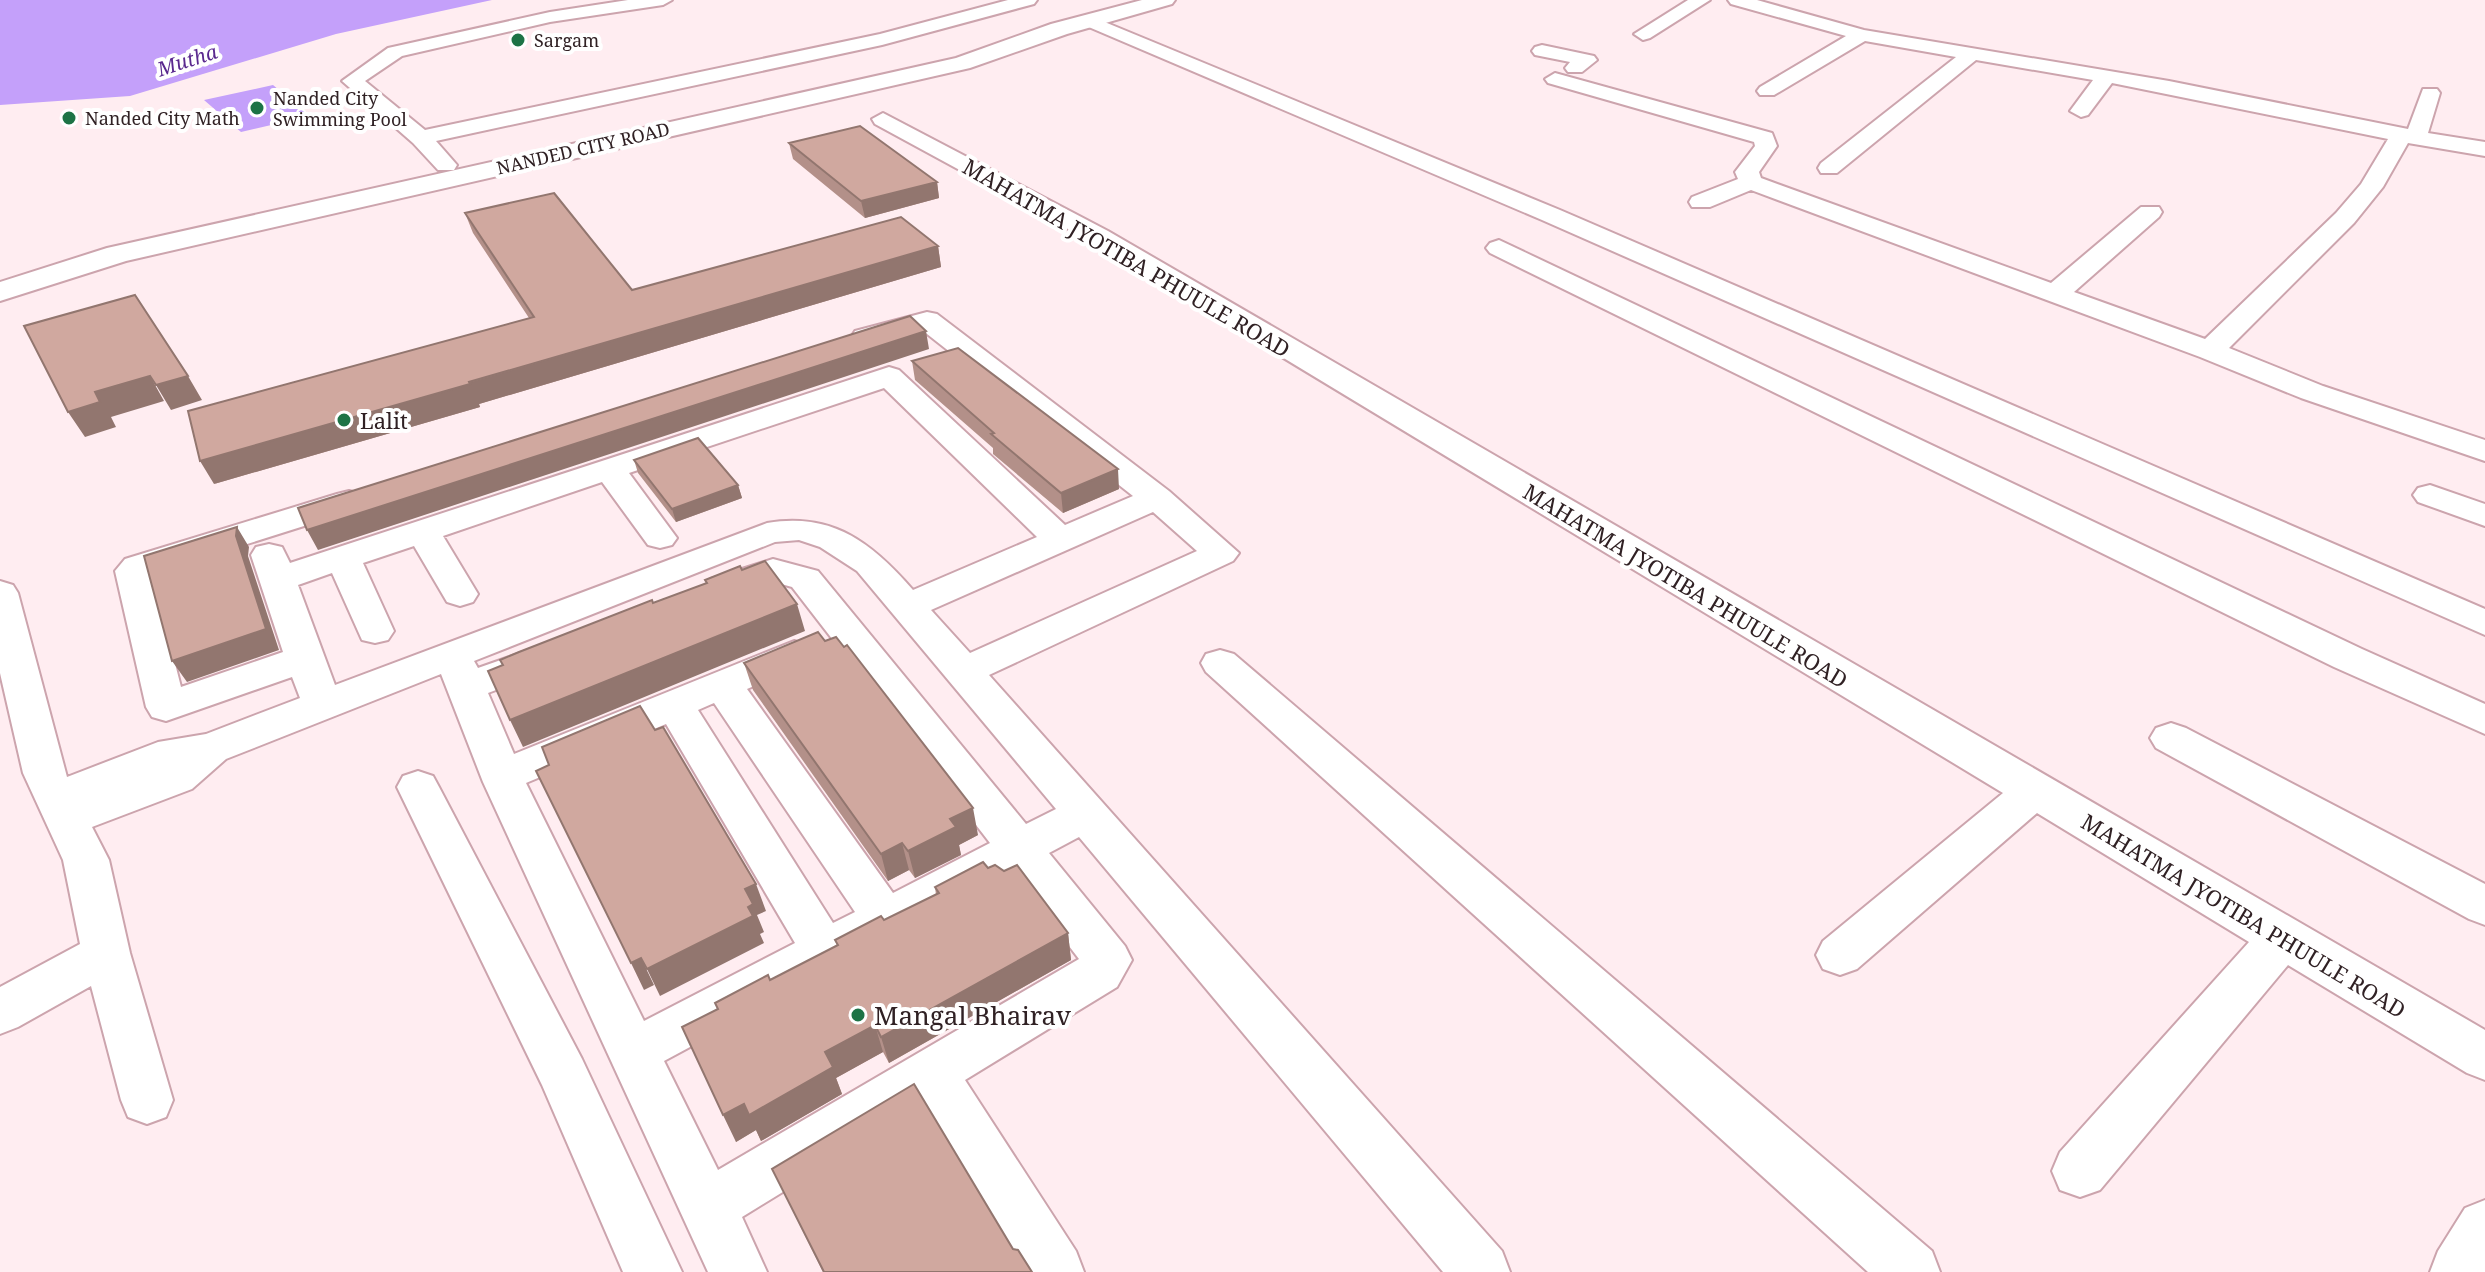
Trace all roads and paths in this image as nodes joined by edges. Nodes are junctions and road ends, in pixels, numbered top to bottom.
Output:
1 (663, 0) edge
2 (1028, 0) edge
3 (1123, 0) edge
4 (1165, 0) edge
5 (1701, 0) edge
6 (1737, 0) edge
7 (1090, 21) junction
8 (1643, 34) dead end
9 (1862, 35) junction
10 (989, 46) junction
11 (1542, 51) dead end
12 (1970, 55) junction
13 (2106, 77) junction
14 (1767, 91) dead end
15 (2430, 93) dead end
16 (2081, 111) dead end
17 (883, 119) dead end
18 (2408, 136) junction
19 (421, 138) junction
20 (2485, 149) edge
21 (446, 165) junction
22 (1829, 168) dead end
23 (1751, 182) junction
24 (1701, 202) dead end
25 (2150, 212) dead end
26 (1499, 248) dead end
27 (0, 275) edge
28 (0, 292) edge
29 (2054, 295) junction
30 (831, 348) edge
31 (2210, 351) junction
32 (928, 363) junction
33 (2485, 451) edge
34 (609, 469) junction
35 (379, 491) edge
36 (2430, 495) dead end
37 (1157, 498) junction
38 (2485, 516) edge
39 (259, 529) junction
40 (423, 531) junction
41 (660, 538) dead end
42 (1060, 540) junction
43 (343, 557) junction
44 (279, 579) junction
45 (0, 593) edge
46 (460, 594) dead end
47 (907, 606) junction
48 (2485, 623) edge
49 (375, 631) dead end
50 (847, 632) junction
51 (305, 658) junction
52 (1220, 663) dead end
53 (459, 671) junction
54 (963, 672) junction
55 (722, 684) junction
56 (674, 704) junction
57 (322, 705) junction
58 (2485, 720) edge
59 (2171, 738) dead end
60 (502, 776) junction
61 (418, 787) dead end
62 (2034, 791) junction
63 (63, 808) junction
64 (1086, 813) junction
65 (1018, 849) junction
66 (2485, 906) edge
67 (885, 919) junction
68 (2282, 938) junction
69 (825, 951) junction
70 (106, 953) junction
71 (1840, 955) dead end
72 (0, 1012) edge
73 (633, 1052) junction
74 (2485, 1057) edge
75 (932, 1073) junction
76 (147, 1100) dead end
77 (2080, 1171) dead end
78 (707, 1207) junction
79 (2485, 1228) edge
80 (653, 1272) edge
81 (738, 1272) edge
82 (1055, 1272) edge
83 (1481, 1272) edge
84 (1911, 1272) edge
85 (2459, 1272) edge

1 - 19 street
2 - 19 street
3 - 10 street, NANDED CITY ROAD
4 - 7 street, NANDED CITY ROAD
5 - 8 street
6 - 9 street
7 - 10 street, NANDED CITY ROAD
7 - 48 street
9 - 12 street
9 - 14 street
10 - 21 street, NANDED CITY ROAD
10 - 28 street, NANDED CITY ROAD
11 - 23 street
12 - 13 street
12 - 22 street
13 - 16 street
13 - 18 street
15 - 18 street
17 - 62 street, MAHATMA JYOTIBA PHUULE ROAD
18 - 20 street
18 - 31 street
19 - 21 street
21 - 27 street, NANDED CITY ROAD
23 - 24 street
23 - 29 street
25 - 29 street
26 - 58 street
29 - 31 street
30 - 32 street
31 - 33 street
32 - 34 street
32 - 37 street
32 - 42 street
34 - 40 street
34 - 41 street
35 - 39 street
36 - 38 street
37 - 42 street
37 - 54 street
39 - 44 street
39 - 51 street
40 - 43 street
40 - 46 street
42 - 47 street
43 - 44 street
43 - 49 street
44 - 51 street
45 - 63 street
47 - 53 street
47 - 54 street
50 - 53 street
50 - 55 street
50 - 65 street
51 - 57 street
52 - 84 street
53 - 57 street
53 - 60 street
54 - 64 street
55 - 56 street
55 - 67 street
56 - 60 street
56 - 69 street
57 - 63 street
59 - 66 street
60 - 73 street
61 - 80 street
62 - 68 street, MAHATMA JYOTIBA PHUULE ROAD
62 - 71 street
63 - 70 street
64 - 65 street
64 - 83 street
65 - 67 street
65 - 75 street
67 - 69 street
68 - 74 street, MAHATMA JYOTIBA PHUULE ROAD
68 - 77 street
69 - 73 street
70 - 72 street
70 - 76 street
73 - 78 street
75 - 78 street
75 - 82 street
78 - 81 street
79 - 85 street

